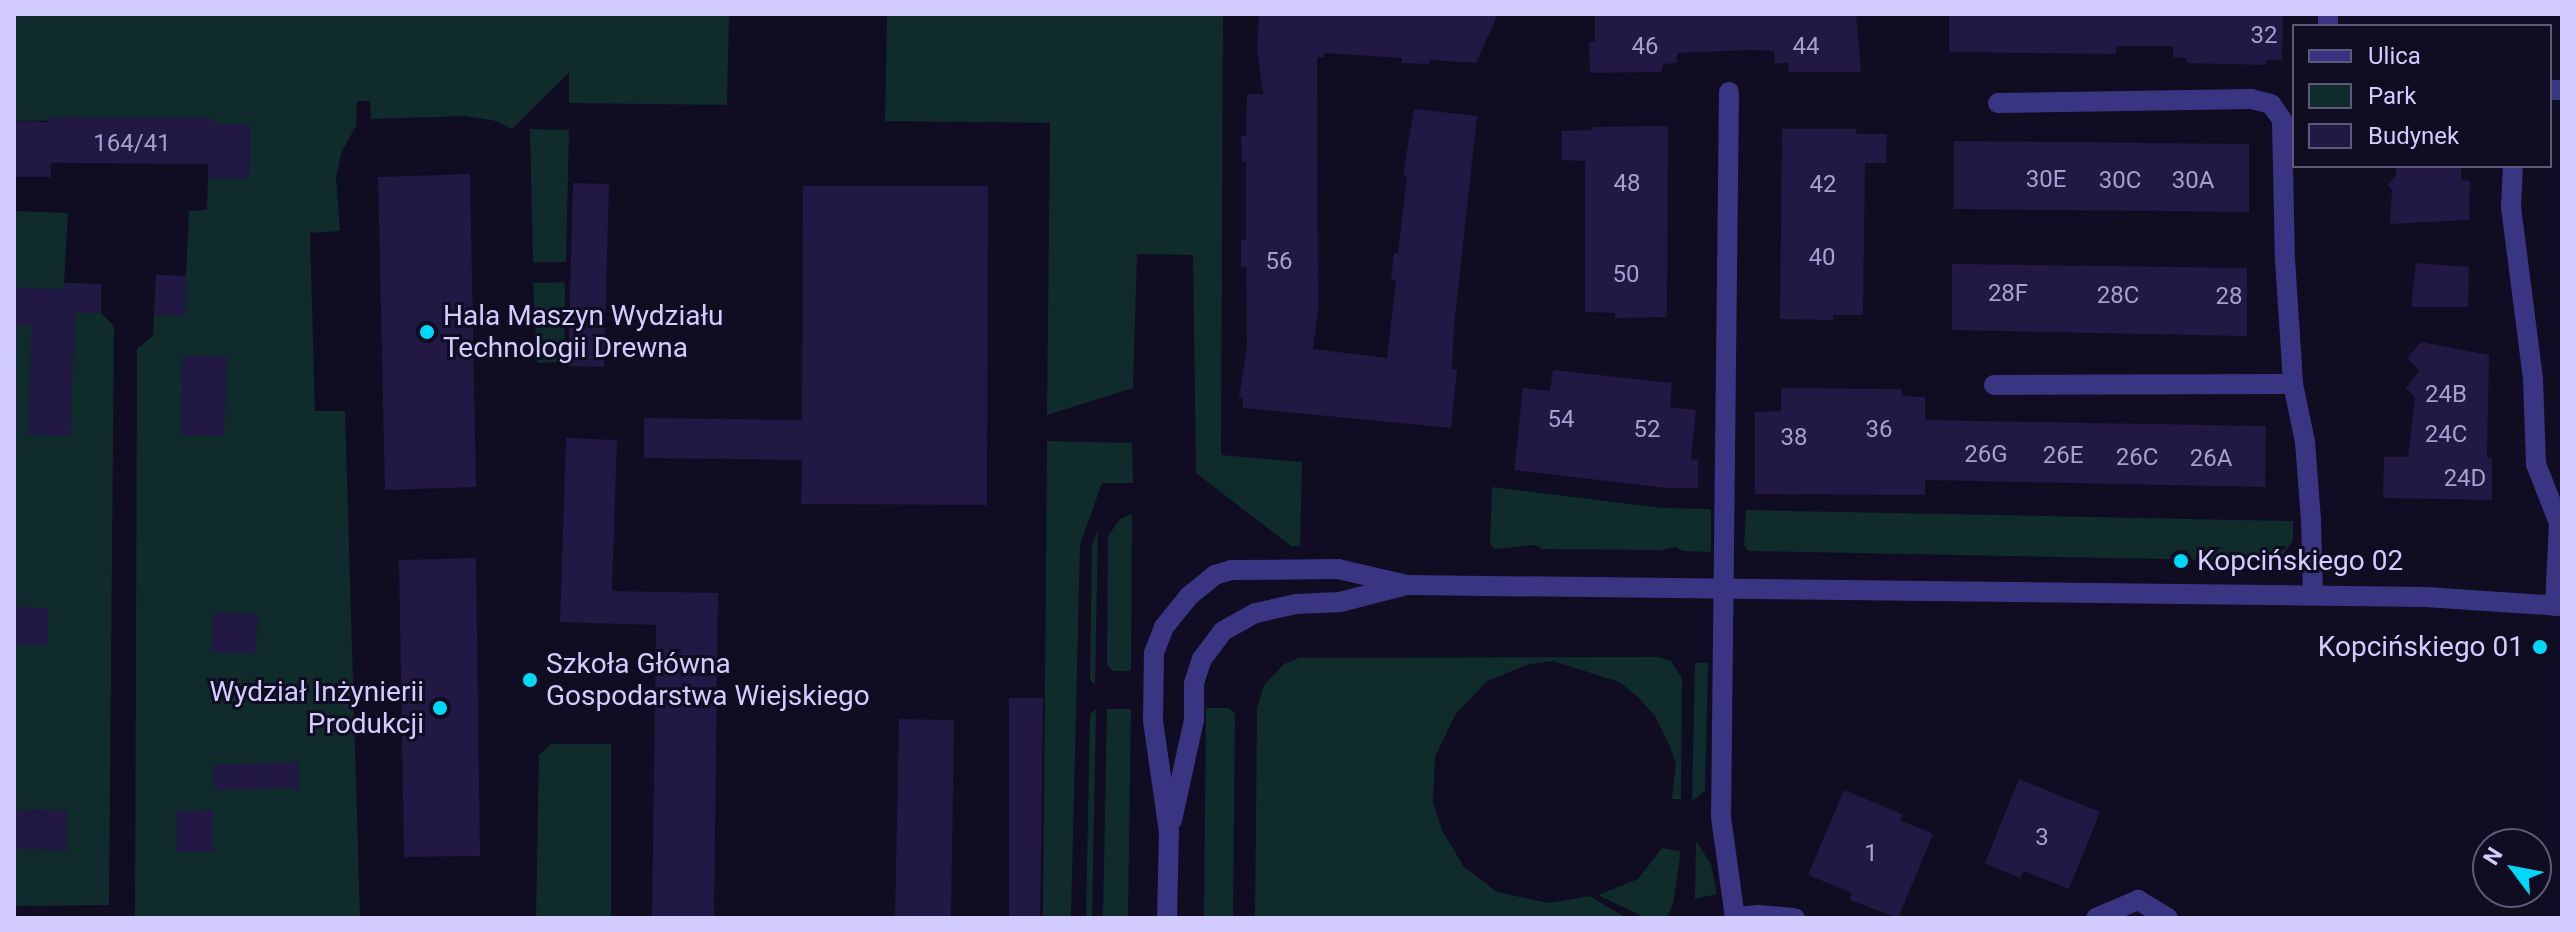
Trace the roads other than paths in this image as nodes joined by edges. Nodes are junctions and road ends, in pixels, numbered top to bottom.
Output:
1 (1729, 92) dead end
2 (1998, 103) dead end
3 (2513, 168) edge
4 (2293, 384) junction
5 (1994, 385) dead end
6 (1407, 585) junction
7 (1724, 588) junction
8 (2313, 595) junction
9 (2559, 606) edge
10 (1169, 832) junction
11 (1167, 918) edge
12 (1735, 918) edge
13 (1795, 918) edge
14 (2096, 918) edge
15 (2168, 918) edge

1 - 7 street
2 - 4 street
3 - 9 street
4 - 5 street
4 - 8 street
6 - 7 street
6 - 10 street
6 - 10 street
7 - 8 street
7 - 12 street
8 - 9 street
10 - 11 street
12 - 13 street
14 - 15 street

